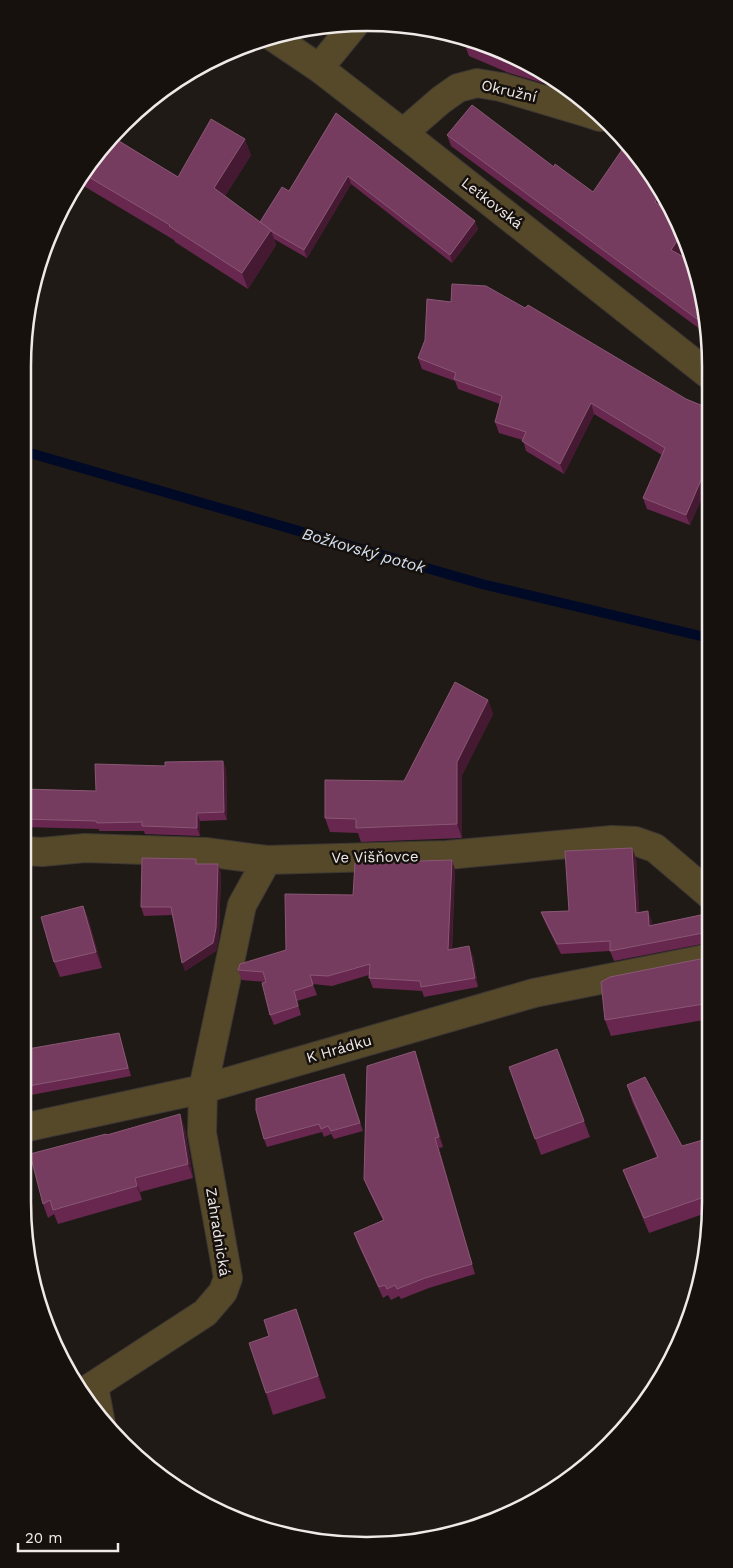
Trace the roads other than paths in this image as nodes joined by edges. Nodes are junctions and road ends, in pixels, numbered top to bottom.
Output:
1 (349, 32) edge
2 (281, 43) edge
3 (319, 68) junction
4 (568, 99) edge
5 (403, 133) junction
6 (702, 369) edge
7 (31, 851) edge
8 (267, 860) junction
9 (702, 887) edge
10 (702, 960) edge
11 (203, 1089) junction
12 (31, 1126) edge
13 (91, 1387) edge
14 (96, 1400) edge

1 - 3 street
2 - 3 street, Letkovská
3 - 5 street, Letkovská
4 - 5 street, Okružní
5 - 6 street, Letkovská
7 - 8 street, Ve Višňovce
8 - 9 street, Ve Višňovce
8 - 11 street
10 - 11 street, K Hrádku
11 - 12 street, K Hrádku
11 - 13 street, Zahradnická
13 - 14 lane

